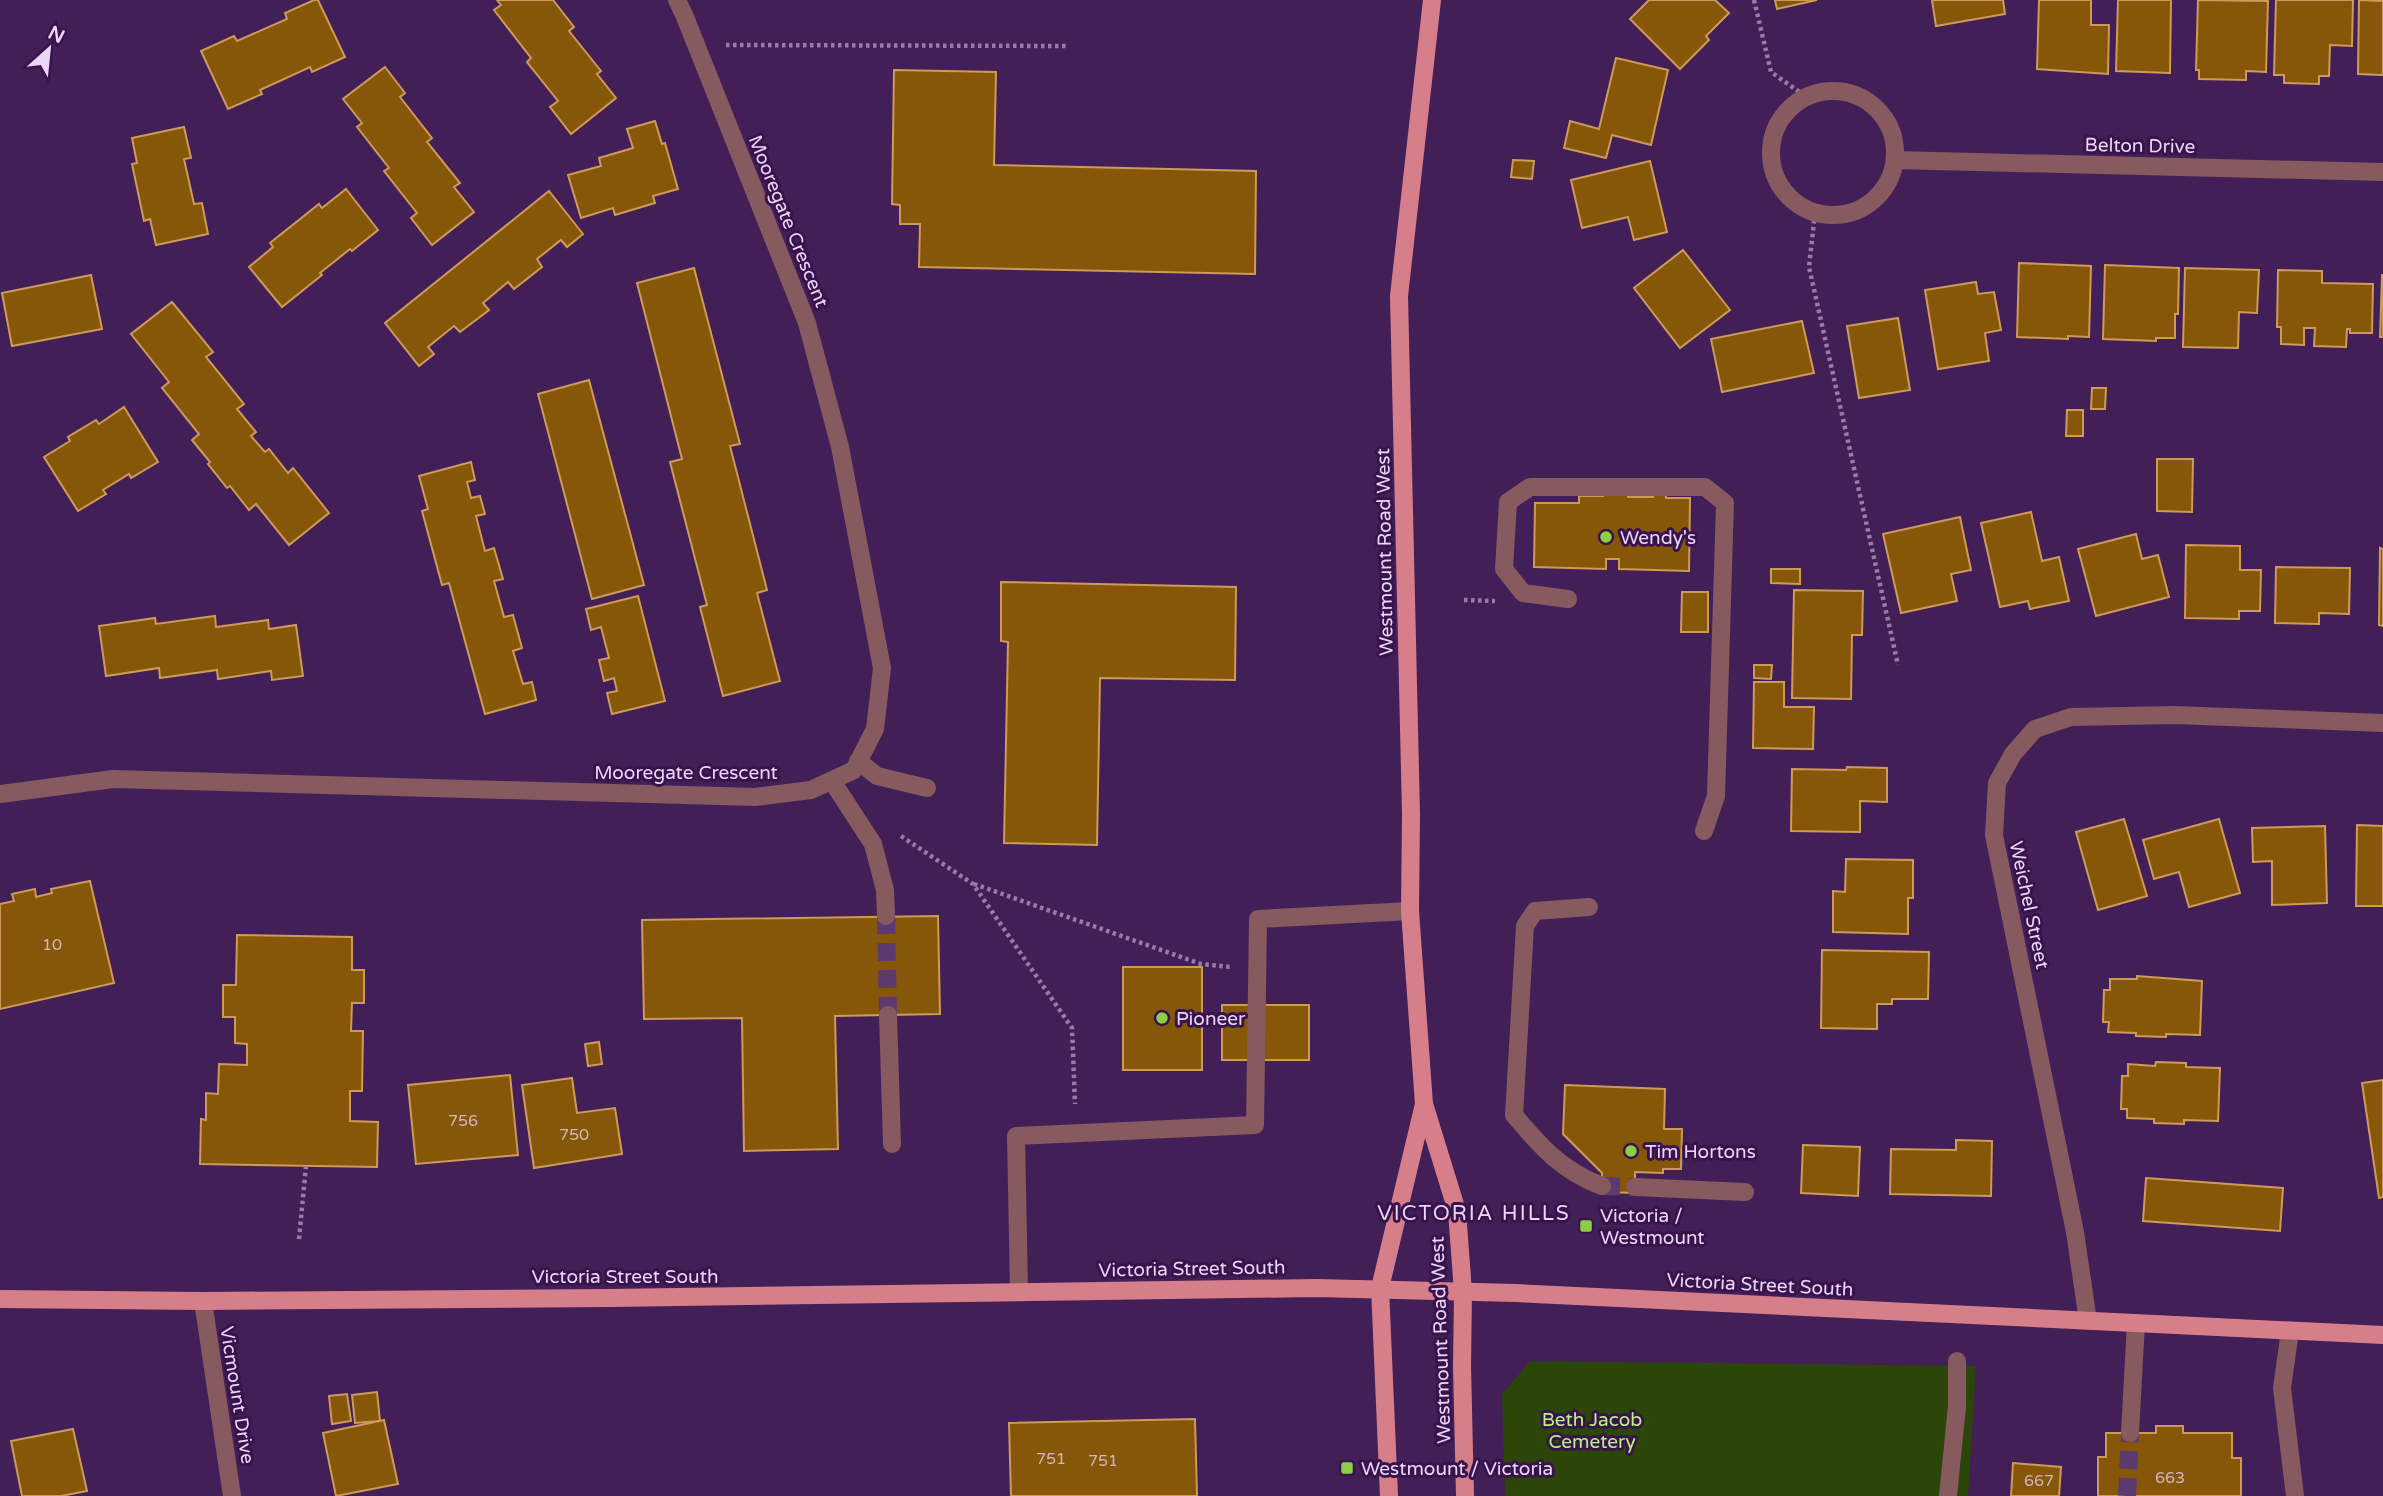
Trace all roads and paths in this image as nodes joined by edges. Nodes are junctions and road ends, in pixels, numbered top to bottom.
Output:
1 (677, 0) edge
2 (1432, 0) edge
3 (1754, 0) edge
4 (697, 45) junction
5 (1068, 46) dead end
6 (1805, 96) junction
7 (1895, 160) junction
8 (2383, 172) edge
9 (1815, 213) junction
10 (1568, 599) dead end
11 (1898, 665) dead end
12 (2383, 723) edge
13 (858, 761) junction
14 (832, 780) junction
15 (927, 789) dead end
16 (0, 794) edge
17 (895, 827) dead end
18 (1704, 831) dead end
19 (973, 884) junction
20 (1589, 907) dead end
21 (1410, 911) junction
22 (886, 916) tunnel mouth
23 (1257, 970) junction
24 (888, 1015) tunnel mouth
25 (1424, 1104) junction
26 (1076, 1133) junction
27 (892, 1144) dead end
28 (306, 1166) dead end
29 (1602, 1186) tunnel mouth
30 (1635, 1187) tunnel mouth
31 (1745, 1192) dead end
32 (299, 1239) dead end
33 (1380, 1288) junction
34 (1018, 1291) junction
35 (1463, 1292) junction
36 (0, 1300) edge
37 (203, 1301) junction
38 (2088, 1321) junction
39 (2136, 1323) junction
40 (2290, 1331) junction
41 (2383, 1335) edge
42 (1957, 1361) dead end
43 (2130, 1433) tunnel mouth
44 (232, 1496) edge
45 (1389, 1496) edge
46 (1465, 1496) edge
47 (1948, 1496) edge
48 (2295, 1496) edge

1 - 4 street, Mooregate Crescent
2 - 21 main road, Westmount Road West
3 - 6 path
4 - 5 path
4 - 13 street, Mooregate Crescent
6 - 7 street
6 - 9 street
7 - 8 street, Belton Drive
7 - 9 street
9 - 11 path
10 - 18 street
12 - 38 street, Weichel Street
13 - 14 street, Mooregate Crescent
13 - 15 street
14 - 16 street, Mooregate Crescent
14 - 22 street
17 - 19 path
19 - 23 path
19 - 26 path
20 - 29 street
21 - 23 street
21 - 25 main road, Westmount Road West
23 - 26 street
24 - 27 street
25 - 33 main road, Westmount Road West
25 - 35 main road, Westmount Road West
26 - 34 street
28 - 32 path
30 - 31 street
33 - 34 main road, Victoria Street South
33 - 35 main road, Victoria Street South
33 - 45 main road, Westmount Road West
34 - 37 main road, Victoria Street South
35 - 38 main road, Victoria Street South
35 - 46 main road, Westmount Road West
36 - 37 main road, Victoria Street South
37 - 44 street, Vicmount Drive
38 - 39 main road, Victoria Street South
39 - 40 main road, Victoria Street South
39 - 43 street
40 - 41 main road, Victoria Street South
40 - 48 street
42 - 47 street

